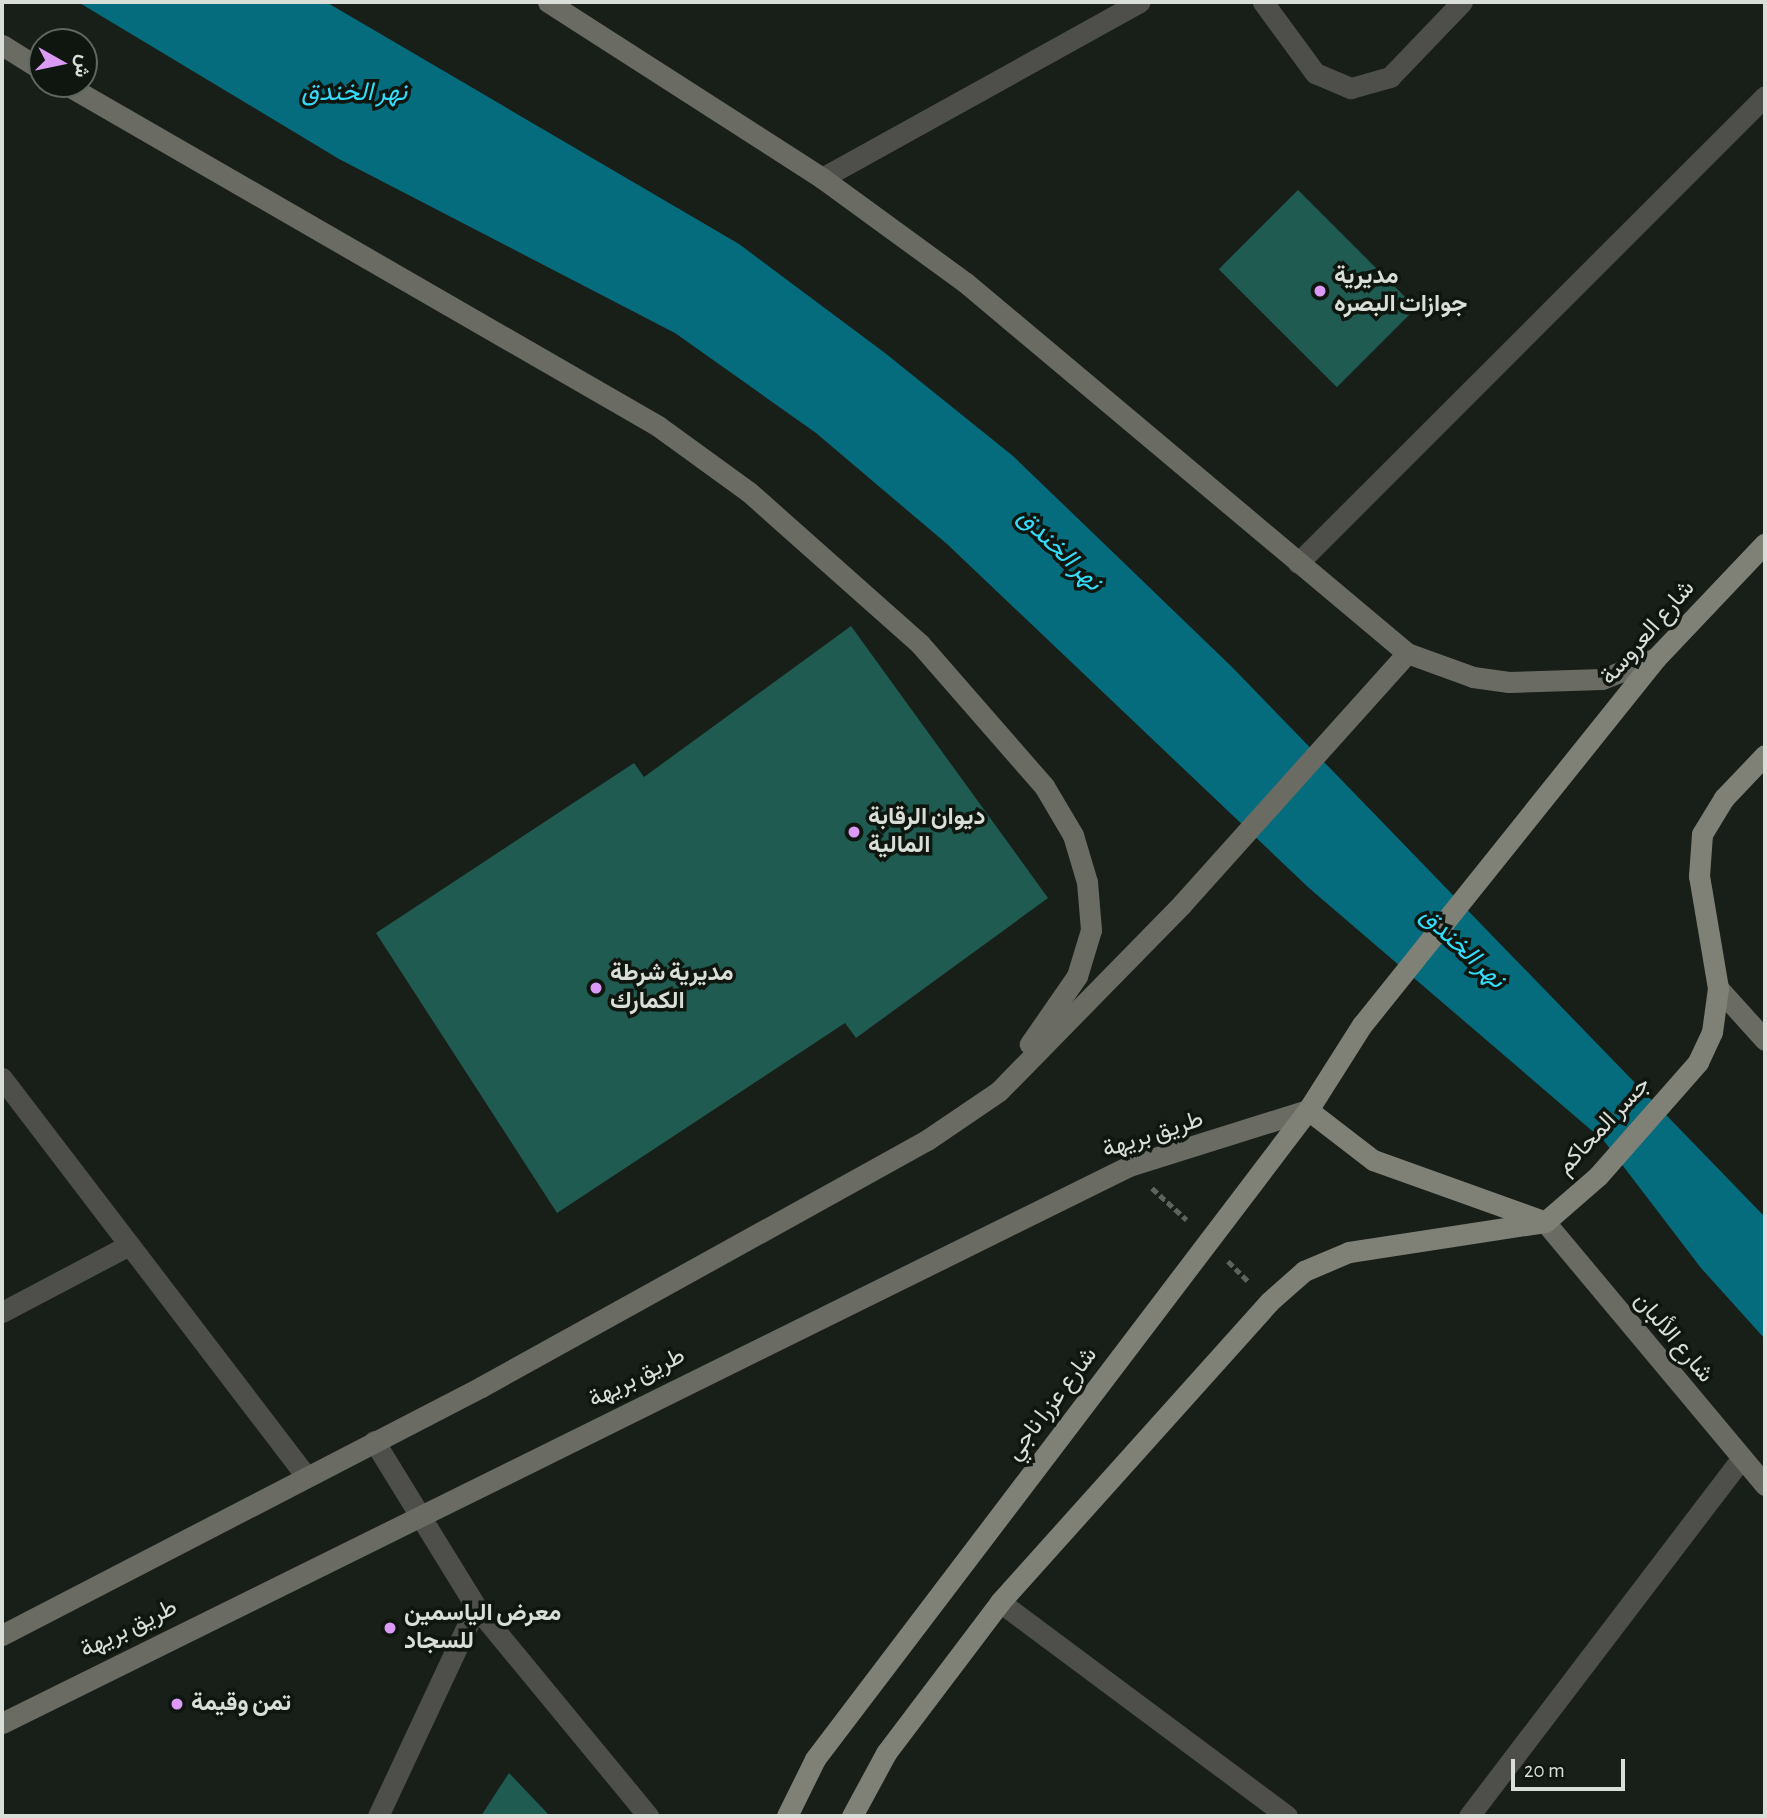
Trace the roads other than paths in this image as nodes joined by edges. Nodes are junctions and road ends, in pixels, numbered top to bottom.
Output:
1 (548, 2) edge
2 (1262, 2) edge
3 (1462, 2) edge
4 (1128, 3) edge
5 (2, 45) edge
6 (28, 61) edge
7 (1765, 96) edge
8 (89, 98) edge
9 (822, 178) junction
10 (1765, 543) edge
11 (1298, 563) junction
12 (1407, 653) junction
13 (1656, 659) junction
14 (1765, 755) edge
15 (1718, 988) junction
16 (1362, 1025) joint
17 (1765, 1040) edge
18 (2, 1079) edge
19 (999, 1091) junction
20 (1308, 1110) junction
21 (1545, 1222) junction
22 (129, 1245) junction
23 (2, 1312) edge
24 (374, 1441) junction
25 (1741, 1459) junction
26 (306, 1476) junction
27 (1765, 1485) edge
28 (418, 1517) junction
29 (1000, 1602) junction
30 (476, 1607) junction
31 (2, 1634) edge
32 (2, 1723) edge
33 (379, 1816) edge
34 (648, 1816) edge
35 (787, 1816) edge
36 (852, 1816) edge
37 (1287, 1816) edge
38 (1469, 1816) edge

1 - 9 main road
2 - 3 street
4 - 9 street
5 - 6 main road
7 - 11 street
8 - 19 main road
9 - 11 main road
10 - 13 main road, شارع العروسة
11 - 12 main road
12 - 13 main road
12 - 19 main road
13 - 16 main road, شارع العروسة
14 - 15 main road, جسر المحاكم
15 - 17 main road
15 - 21 main road, جسر المحاكم
16 - 20 main road, شارع عزرا ناجي
18 - 22 street
19 - 24 main road
20 - 21 main road
20 - 28 main road, طريق بريهة
20 - 35 main road, شارع عزرا ناجي
21 - 25 main road, شارع الألبان
21 - 29 main road
22 - 23 street
22 - 26 street
24 - 26 main road
24 - 28 street
25 - 27 main road, شارع الألبان
25 - 38 street
26 - 31 main road
28 - 30 street
28 - 32 main road, طريق بريهة
29 - 36 main road
29 - 37 street
30 - 33 street
30 - 34 street

